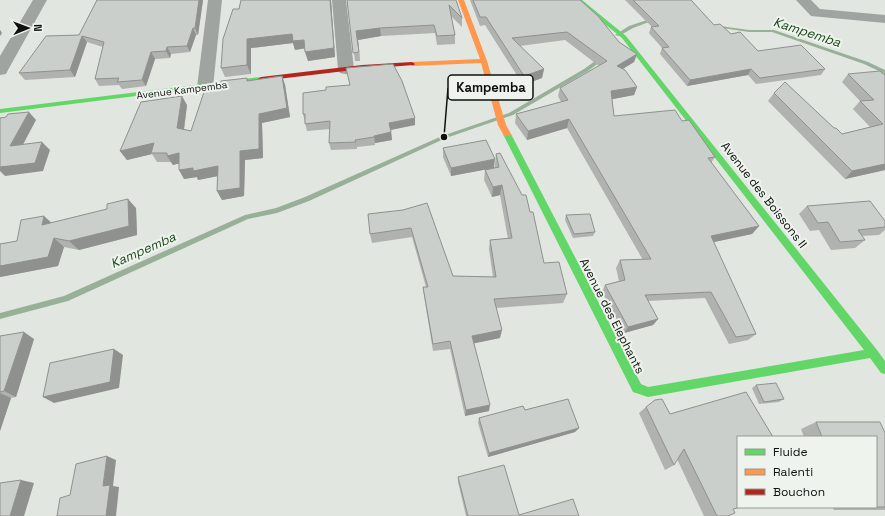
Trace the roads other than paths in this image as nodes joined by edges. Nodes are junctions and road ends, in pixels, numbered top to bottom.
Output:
1 (40, 0) edge
2 (215, 0) edge
3 (338, 0) edge
4 (461, 0) edge
5 (578, 0) edge
6 (803, 0) edge
7 (885, 19) edge
8 (484, 61) junction
9 (346, 69) junction
10 (0, 70) edge
11 (205, 87) junction
12 (0, 111) edge
13 (873, 353) junction
14 (885, 369) edge

1 - 10 street
2 - 11 street
3 - 9 street
4 - 8 street
5 - 13 street, Avenue des Boissons II
6 - 7 street
8 - 9 street, Avenue Kampemba
8 - 13 street, Avenue des Elephants
9 - 11 street, Avenue Kampemba
11 - 12 street, Avenue Kampemba
13 - 14 street, Avenue des Boissons II

